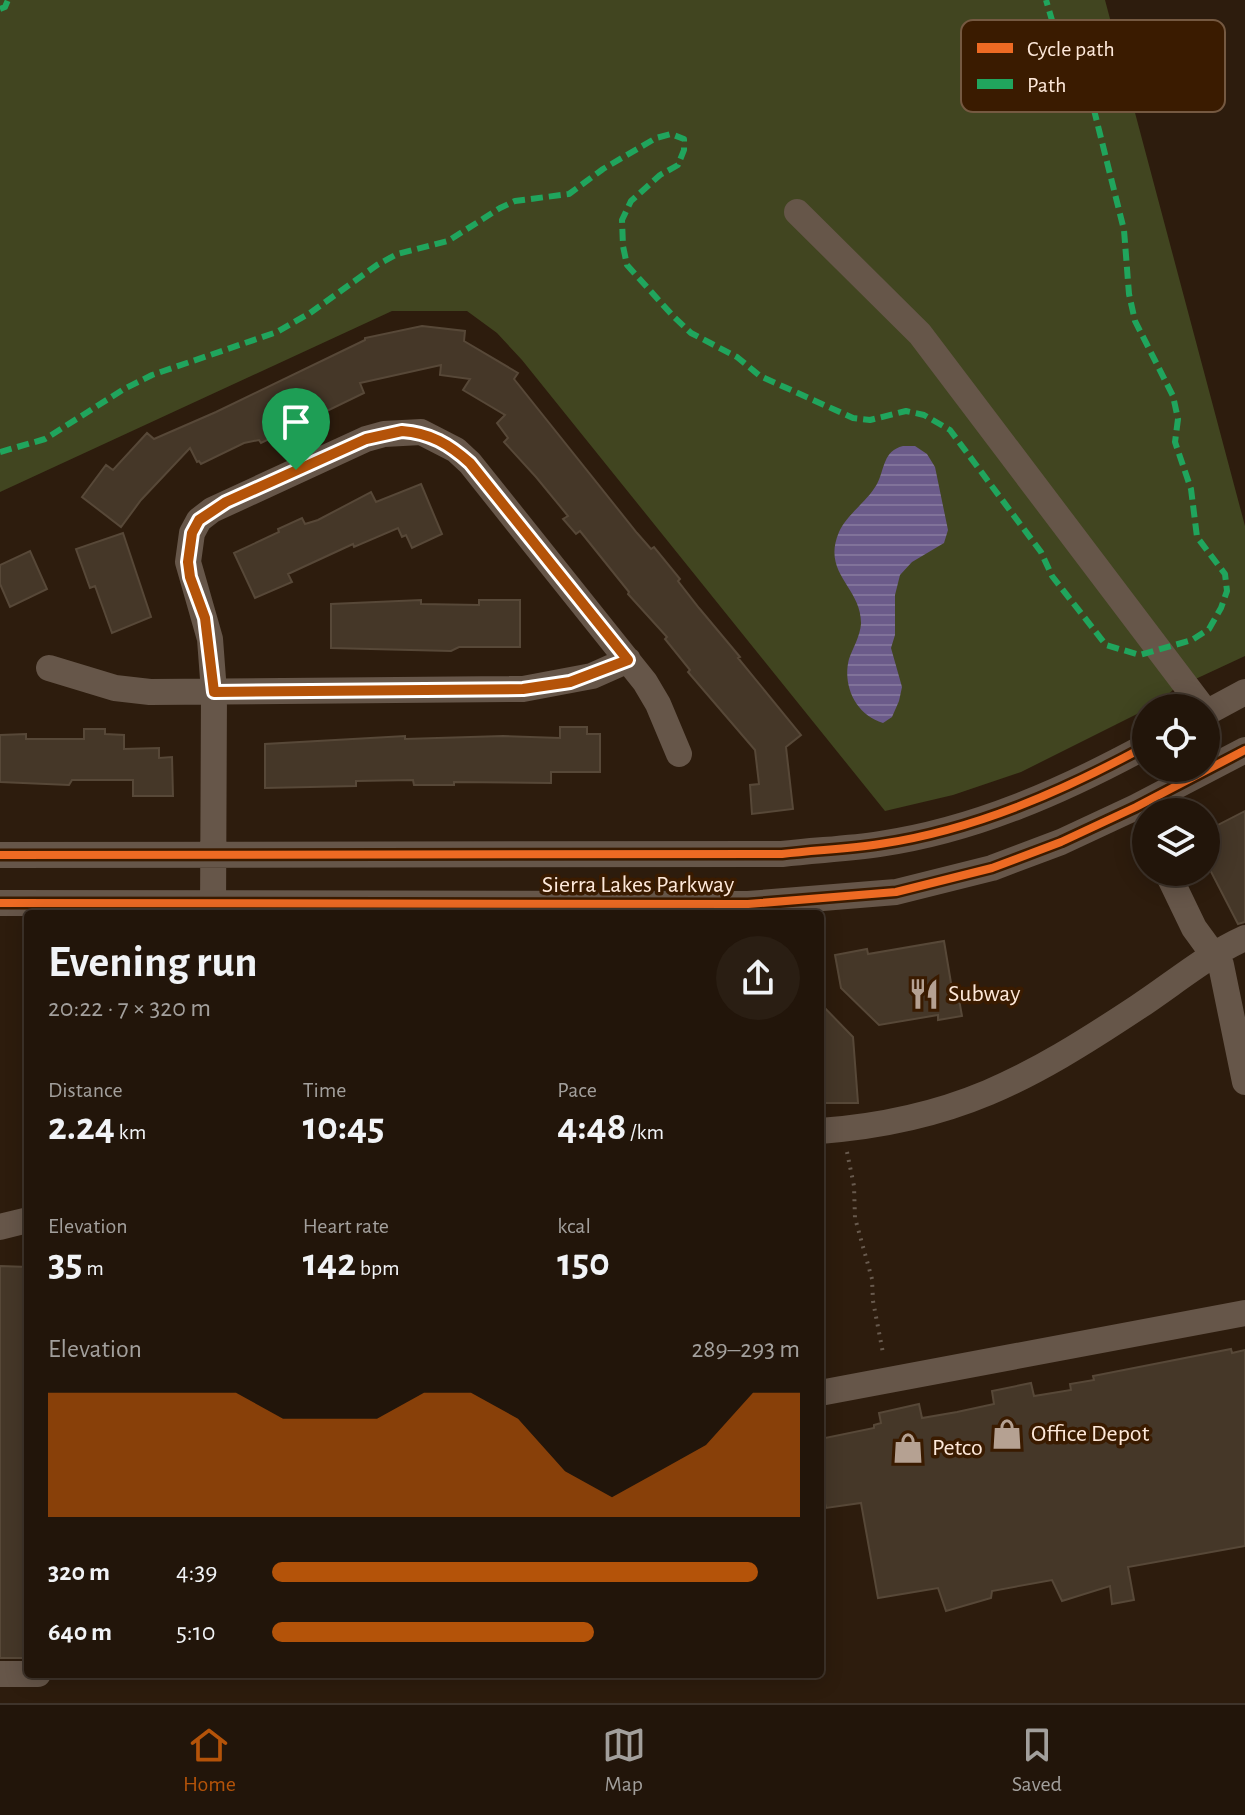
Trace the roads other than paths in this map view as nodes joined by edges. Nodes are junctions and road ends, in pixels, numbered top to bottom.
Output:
1 (797, 212) dead end
2 (628, 660) junction
3 (49, 668) dead end
4 (214, 692) junction
5 (1245, 692) edge
6 (1191, 694) edge
7 (1220, 704) edge
8 (1245, 750) edge
9 (679, 754) dead end
10 (1132, 754) edge
11 (1170, 798) edge
12 (1132, 819) edge
13 (215, 854) junction
14 (0, 855) edge
15 (1174, 886) edge
16 (0, 903) edge
17 (213, 909) edge
18 (1245, 938) edge
19 (1215, 954) junction
20 (1245, 1078) edge
21 (824, 1130) edge
22 (24, 1221) edge
23 (0, 1227) edge
24 (1245, 1313) edge
25 (824, 1392) edge
26 (0, 1674) edge
27 (24, 1674) edge

1 - 6 street
2 - 4 street
2 - 4 street
2 - 9 street
3 - 4 street
4 - 13 street
5 - 7 street
8 - 11 street, Sierra Lakes Parkway
10 - 13 street, Sierra Lakes Parkway
12 - 17 street, Sierra Lakes Parkway
13 - 14 street, Sierra Lakes Parkway
13 - 17 street
15 - 19 street
16 - 17 street, Sierra Lakes Parkway
18 - 19 street
19 - 20 street
19 - 21 street
22 - 23 street
24 - 25 street
26 - 27 street

